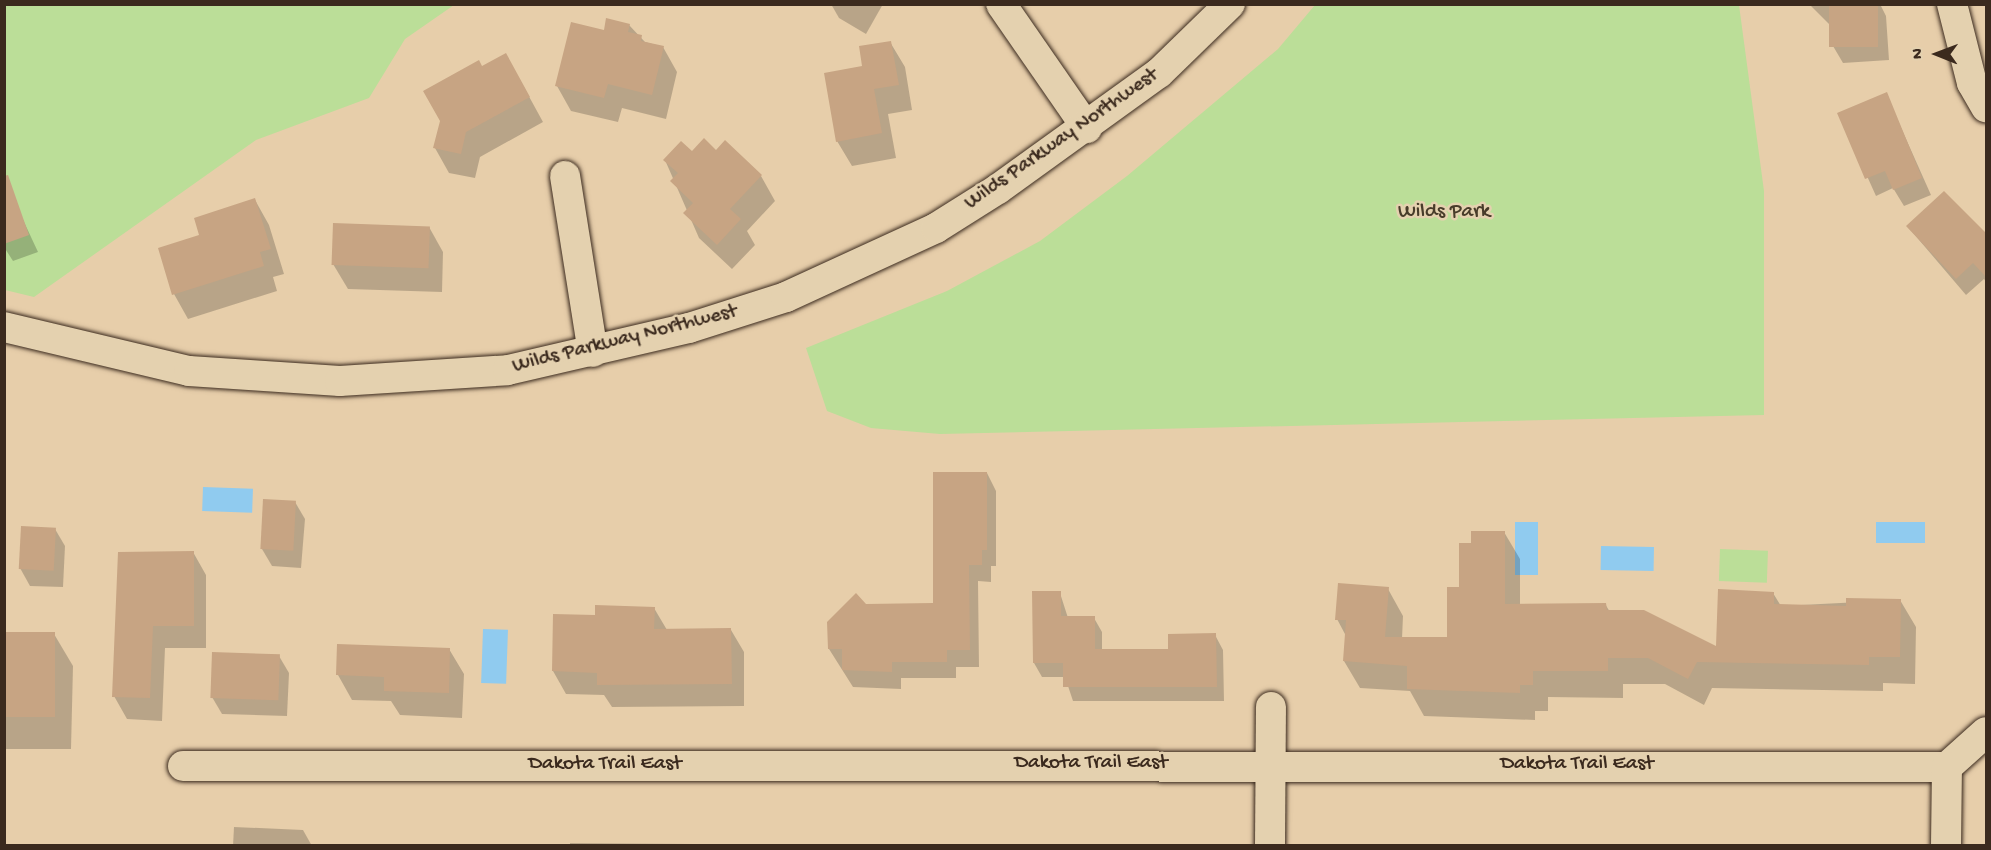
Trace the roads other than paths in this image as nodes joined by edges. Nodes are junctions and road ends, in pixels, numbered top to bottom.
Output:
1 (1001, 4) edge
2 (1230, 4) edge
3 (1952, 4) edge
4 (1986, 107) edge
5 (1086, 128) junction
6 (564, 176) dead end
7 (4, 327) edge
8 (593, 352) junction
9 (1271, 707) dead end
10 (1986, 732) edge
11 (1270, 764) junction
12 (183, 766) dead end
13 (1947, 767) junction
14 (1270, 846) edge
15 (1946, 846) edge

1 - 5 street
2 - 5 street, Wilds Parkway Northwest
3 - 4 street
5 - 8 street, Wilds Parkway Northwest
6 - 8 street
7 - 8 street, Wilds Parkway Northwest
9 - 11 street
10 - 13 street
11 - 12 street, Dakota Trail East
11 - 13 street, Dakota Trail East
11 - 14 street
13 - 15 street

